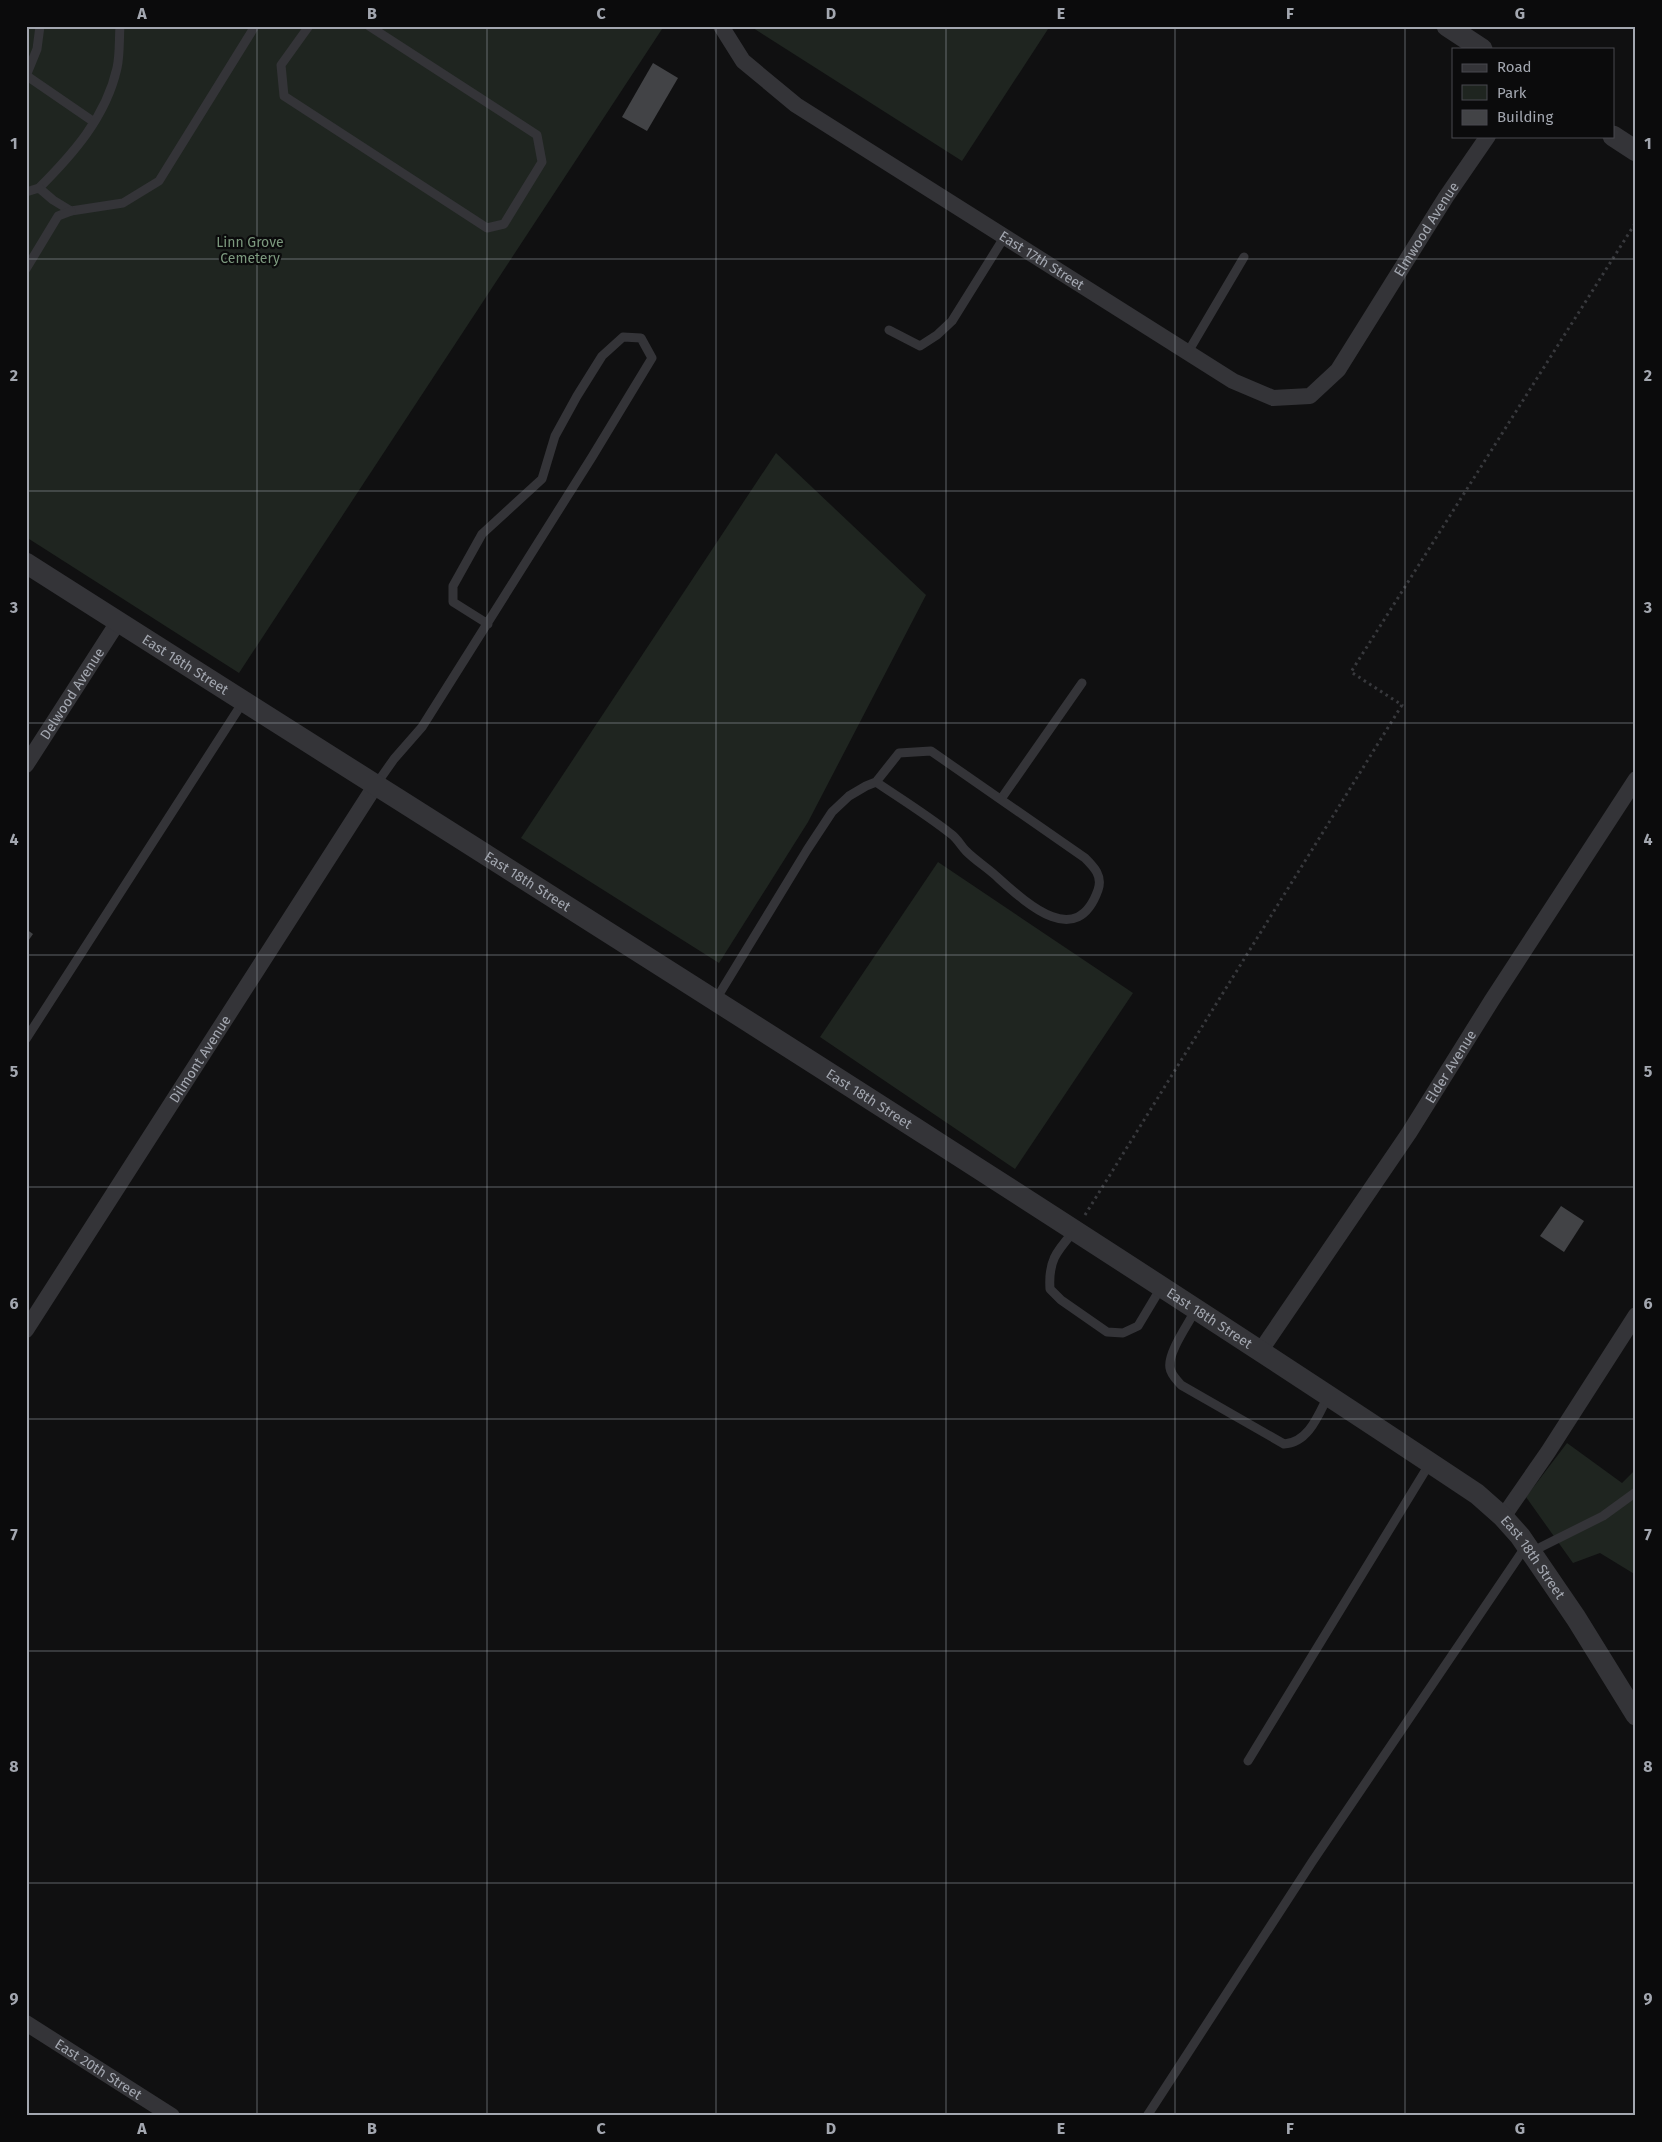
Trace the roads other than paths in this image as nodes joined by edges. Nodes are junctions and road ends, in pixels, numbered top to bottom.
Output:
1 (40, 26) edge
2 (120, 26) edge
3 (255, 26) edge
4 (309, 26) edge
5 (368, 26) edge
6 (720, 26) edge
7 (1447, 26) edge
8 (1480, 48) edge
9 (26, 76) edge
10 (94, 122) junction
11 (1614, 137) edge
12 (1487, 138) edge
13 (1636, 151) edge
14 (39, 188) junction
15 (26, 192) edge
16 (71, 211) junction
17 (1005, 236) junction
18 (1244, 257) dead end
19 (26, 268) edge
20 (1368, 323) joint
21 (889, 330) dead end
22 (1188, 352) junction
23 (26, 563) edge
24 (118, 622) junction
25 (488, 624) junction
26 (1082, 683) dead end
27 (243, 702) junction
28 (26, 766) edge
29 (1636, 779) edge
30 (876, 782) junction
31 (375, 786) junction
32 (1001, 799) junction
33 (714, 1002) junction
34 (26, 1039) edge
35 (1075, 1230) junction
36 (1162, 1286) junction
37 (1196, 1309) junction
38 (1636, 1315) edge
39 (26, 1330) edge
40 (1261, 1350) junction
41 (1328, 1395) junction
42 (1430, 1463) junction
43 (1636, 1492) edge
44 (1503, 1516) junction
45 (1529, 1549) junction
46 (1636, 1714) edge
47 (1248, 1761) dead end
48 (26, 2023) edge
49 (172, 2116) edge
50 (1147, 2116) edge

1 - 9 lane
2 - 10 lane
3 - 16 lane
4 - 5 lane
6 - 17 street, East 17th Street
7 - 8 street
9 - 10 lane
10 - 14 lane
11 - 13 street
12 - 20 street, Elmwood Avenue
14 - 15 lane
14 - 16 lane
16 - 19 lane
17 - 21 lane
17 - 22 street, East 17th Street
18 - 22 lane
20 - 22 street, East 17th Street
23 - 24 street, East 18th Street
24 - 27 street, East 18th Street
24 - 28 street, Delwood Avenue
25 - 25 lane
25 - 31 lane
26 - 32 lane
27 - 31 street, East 18th Street
27 - 34 lane
29 - 40 street, Elder Avenue
30 - 32 lane
30 - 32 lane
30 - 33 lane
31 - 33 street, East 18th Street
31 - 39 street, Dilmont Avenue
33 - 35 street, East 18th Street
35 - 36 street, East 18th Street
35 - 36 lane
36 - 37 street, East 18th Street
37 - 40 street, East 18th Street
37 - 41 lane
38 - 44 street
40 - 41 street, East 18th Street
41 - 42 street, East 18th Street
42 - 44 street, East 18th Street
42 - 47 lane
43 - 45 lane
44 - 45 street, East 18th Street
45 - 46 street, East 18th Street
45 - 50 lane
48 - 49 street, East 20th Street

